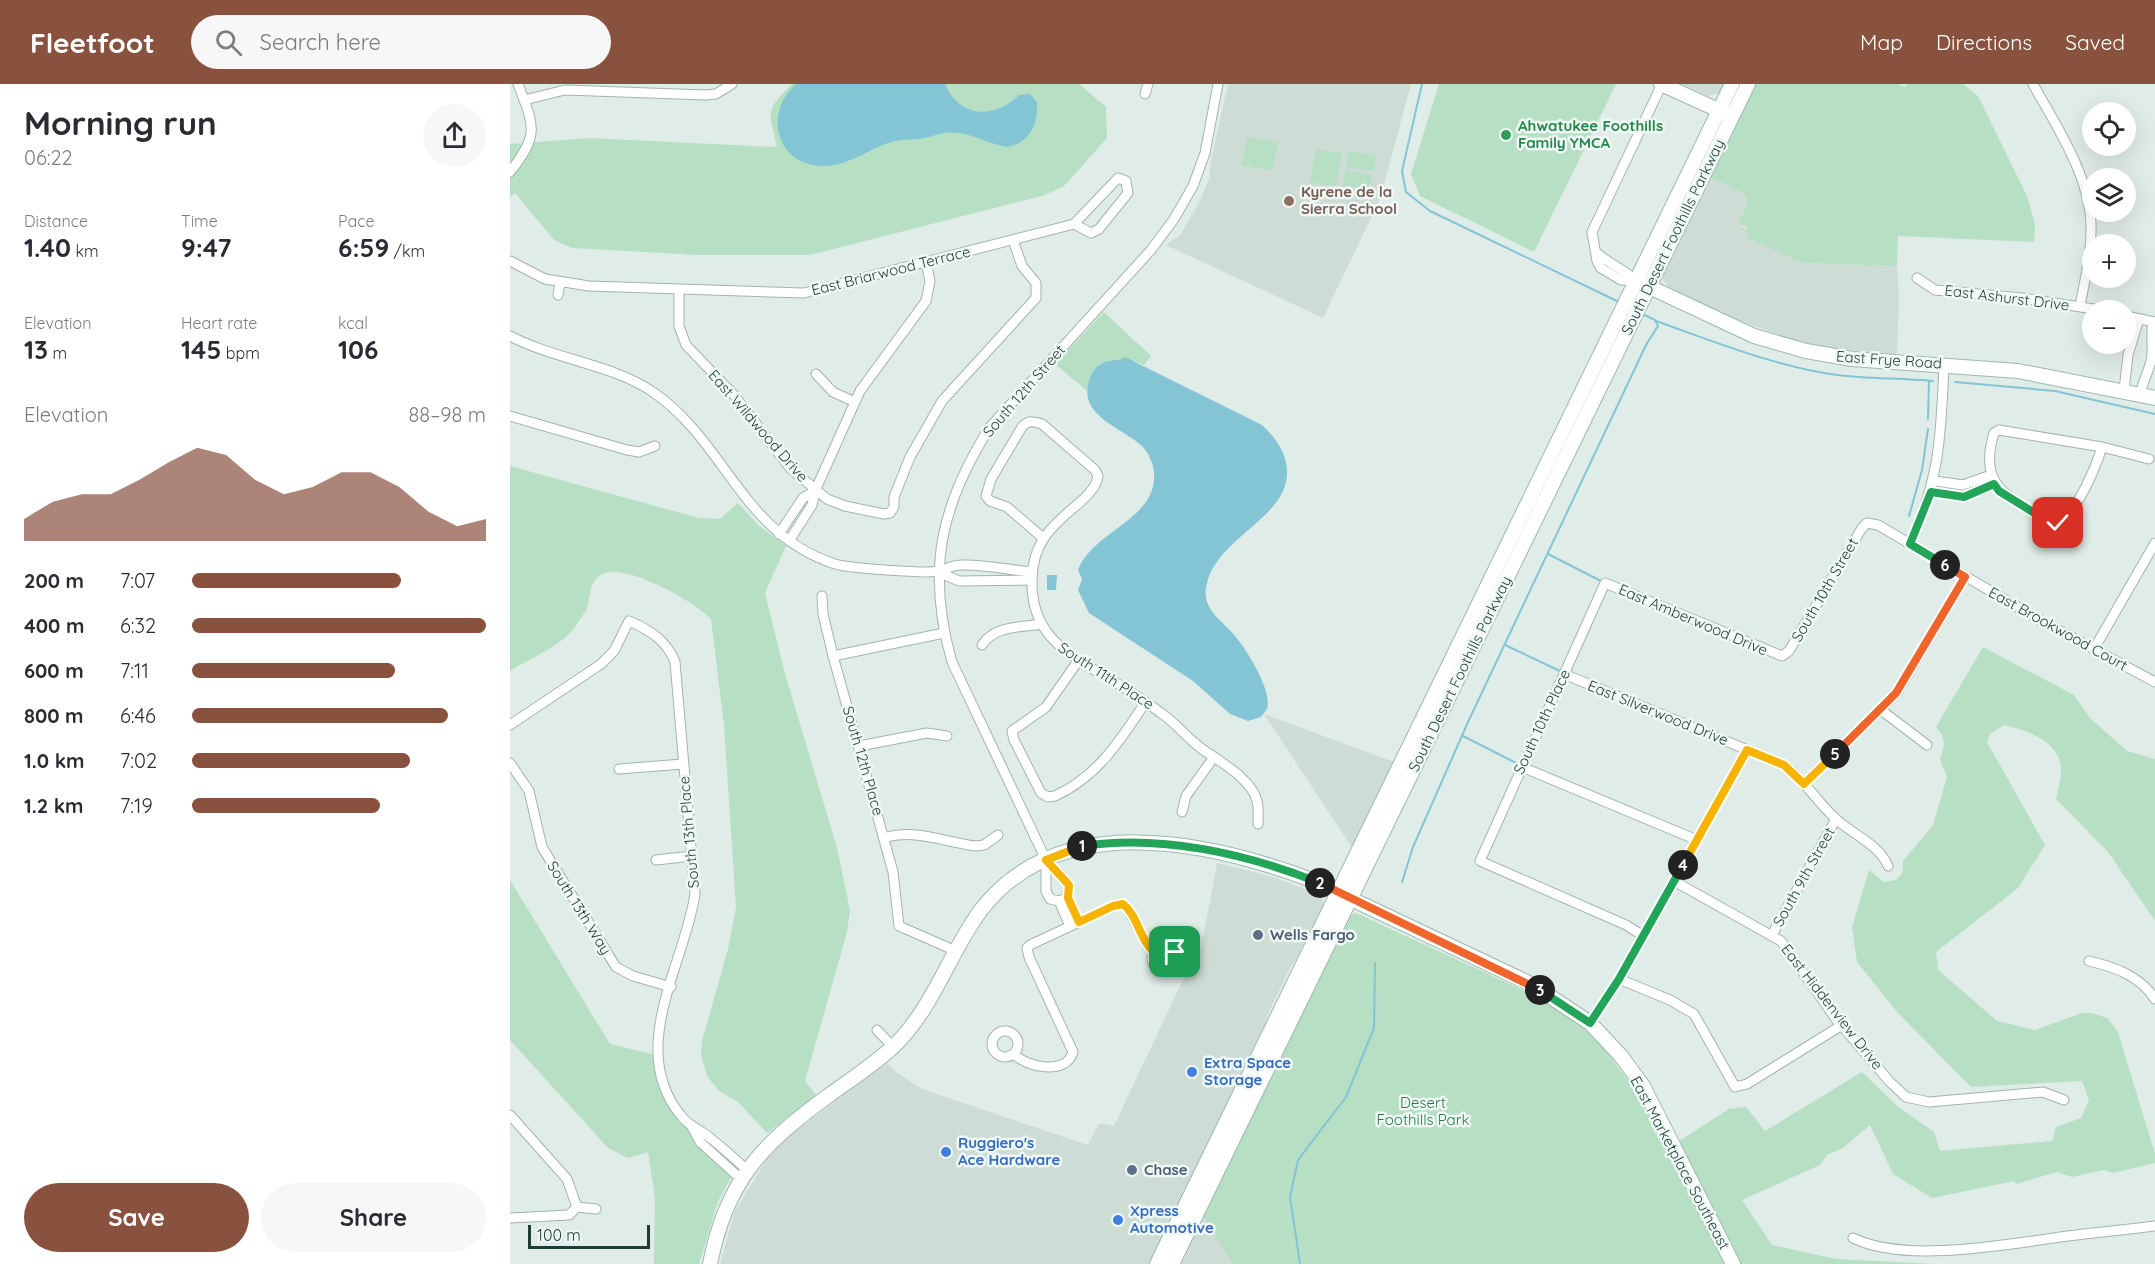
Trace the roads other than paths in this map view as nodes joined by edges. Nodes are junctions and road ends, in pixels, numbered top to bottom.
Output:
1 (518, 84) edge
2 (732, 84) edge
3 (1218, 84) edge
4 (1661, 84) edge
5 (1732, 84) edge
6 (1748, 84) edge
7 (2033, 84) edge
8 (677, 89) edge
9 (524, 100) junction
10 (1725, 114) junction
11 (510, 172) edge
12 (1074, 224) junction
13 (1013, 240) junction
14 (510, 261) edge
15 (926, 263) junction
16 (1917, 278) dead end
17 (1636, 281) junction
18 (560, 283) junction
19 (1649, 287) junction
20 (679, 289) junction
21 (558, 295) dead end
22 (2080, 306) joint
23 (1630, 308) junction
24 (2136, 318) edge
25 (2139, 319) junction
26 (2154, 322) edge
27 (2136, 331) edge
28 (510, 336) edge
29 (2136, 348) edge
30 (2152, 351) junction
31 (2131, 354) edge
32 (1944, 364) junction
33 (2128, 367) junction
34 (2145, 371) junction
35 (816, 374) dead end
36 (2124, 390) junction
37 (2140, 394) junction
38 (2155, 398) edge
39 (855, 402) junction
40 (518, 419) edge
41 (655, 446) dead end
42 (2102, 447) junction
43 (2149, 459) dead end
44 (1993, 480) junction
45 (1935, 481) junction
46 (814, 491) junction
47 (1931, 492) junction
48 (1531, 496) junction
49 (1544, 502) junction
50 (796, 508) junction
51 (806, 515) junction
52 (1868, 523) joint
53 (779, 534) junction
54 (1043, 538) junction
55 (789, 541) junction
56 (2155, 543) edge
57 (1910, 544) junction
58 (974, 565) junction
59 (938, 572) junction
60 (1032, 576) junction
61 (1965, 577) junction
62 (974, 582) junction
63 (1605, 583) joint
64 (822, 596) dead end
65 (1041, 624) junction
66 (944, 633) junction
67 (982, 645) dead end
68 (2094, 649) junction
69 (833, 656) junction
70 (1782, 656) joint
71 (1078, 661) junction
72 (1564, 674) junction
73 (2155, 682) edge
74 (1145, 703) junction
75 (1881, 710) junction
76 (510, 725) edge
77 (946, 736) dead end
78 (1927, 745) dead end
79 (859, 746) junction
80 (1747, 750) junction
81 (1214, 757) junction
82 (510, 763) edge
83 (683, 764) junction
84 (1522, 766) junction
85 (619, 769) dead end
86 (1804, 784) junction
87 (1182, 812) dead end
88 (1836, 819) junction
89 (1258, 824) dead end
90 (998, 835) dead end
91 (885, 838) junction
92 (1697, 840) junction
93 (692, 856) junction
94 (656, 860) dead end
95 (1046, 860) junction
96 (1888, 866) dead end
97 (1674, 881) junction
98 (1338, 891) junction
99 (1351, 897) junction
100 (1063, 900) junction
101 (1074, 924) junction
102 (1642, 935) junction
103 (1772, 935) junction
104 (956, 951) junction
105 (1154, 952) dead end
106 (2089, 961) dead end
107 (1619, 979) junction
108 (670, 987) junction
109 (2155, 999) edge
110 (1590, 1023) junction
111 (1842, 1025) junction
112 (878, 1030) dead end
113 (893, 1047) junction
114 (1014, 1053) dead end
115 (2064, 1100) dead end
116 (510, 1115) edge
117 (744, 1175) junction
118 (577, 1207) junction
119 (596, 1209) dead end
120 (510, 1218) edge
121 (2155, 1226) edge
122 (1853, 1238) dead end
123 (710, 1264) edge
124 (1157, 1264) edge
125 (1172, 1264) edge
126 (1733, 1264) edge

1 - 9 street
2 - 8 street
3 - 59 street, South 12th Street
4 - 10 street
4 - 17 street, East Frye Road
5 - 10 street, South Desert Foothills Parkway
6 - 10 street, South Desert Foothills Parkway
7 - 22 street
8 - 9 street
9 - 11 street
10 - 17 street, South Desert Foothills Parkway
10 - 19 street, South Desert Foothills Parkway
12 - 12 street, East Briarwood Terrace
12 - 13 street, East Briarwood Terrace
13 - 15 street, East Briarwood Terrace
13 - 46 street, East Wildwood Drive
14 - 18 street, East Briarwood Terrace
15 - 20 street, East Briarwood Terrace
15 - 39 street
16 - 22 street, East Ashurst Drive
17 - 19 street, East Frye Road
17 - 23 street, South Desert Foothills Parkway
18 - 20 street, East Briarwood Terrace
18 - 21 street
19 - 23 street, South Desert Foothills Parkway
19 - 32 street, East Frye Road
20 - 46 street, East Wildwood Drive
23 - 48 street, South Desert Foothills Parkway
23 - 49 street, South Desert Foothills Parkway
24 - 25 street
25 - 26 street
25 - 27 street
26 - 30 street
28 - 53 street
29 - 30 street
30 - 34 street
31 - 33 street
32 - 36 street, East Frye Road
32 - 45 street
33 - 34 street
33 - 36 street
34 - 37 street
35 - 39 street
36 - 37 street, East Frye Road
37 - 38 street, East Frye Road
39 - 46 street
40 - 41 street
42 - 43 street
42 - 44 street
42 - 44 street
44 - 45 street
44 - 47 street
45 - 47 street
46 - 50 street
46 - 51 street
47 - 57 street
48 - 49 street
48 - 98 street, South Desert Foothills Parkway
49 - 99 street, South Desert Foothills Parkway
50 - 51 street
50 - 53 street
51 - 55 street
52 - 57 street, East Brookwood Court
52 - 70 street, South 10th Street
53 - 55 street
54 - 54 street, South 11th Place
54 - 60 street, South 11th Place
55 - 59 street
56 - 68 street
57 - 61 street, East Brookwood Court
58 - 59 street
58 - 60 street
58 - 62 street
59 - 62 street
59 - 66 street, South 12th Street
60 - 62 street
60 - 65 street, South 11th Place
61 - 68 street, East Brookwood Court
61 - 75 street
63 - 70 street, East Amberwood Drive
63 - 72 street, South 10th Place
64 - 69 street, South 12th Place
65 - 67 street
65 - 71 street, South 11th Place
66 - 69 street
66 - 95 street, South 12th Street
68 - 73 street, East Brookwood Court
69 - 79 street, South 12th Place
71 - 74 street, South 11th Place
71 - 74 street
72 - 80 street, East Silverwood Drive
72 - 84 street, South 10th Place
74 - 81 street, South 11th Place
75 - 78 street
75 - 86 street
76 - 83 street, South 13th Place
77 - 79 street
79 - 91 street, South 12th Place
80 - 86 street, East Silverwood Drive
80 - 92 street
81 - 87 street
81 - 89 street, South 11th Place
82 - 108 street, South 13th Way
83 - 85 street
83 - 93 street, South 13th Place
84 - 92 street
84 - 102 street, South 10th Place
86 - 88 street, East Silverwood Drive
88 - 96 street, East Silverwood Drive
88 - 103 street, South 9th Street
90 - 91 street
91 - 104 street, South 12th Place
92 - 97 street
93 - 94 street
93 - 108 street, South 13th Place
95 - 98 street, East Marketplace Southeast
95 - 100 street, South 12th Street
95 - 100 street, South 12th Street
95 - 104 street
97 - 102 street
97 - 103 street, East Hiddenview Drive
98 - 99 street, East Marketplace Southeast
98 - 124 street, South Desert Foothills Parkway
99 - 110 street, East Marketplace Southeast
99 - 125 street, South Desert Foothills Parkway
100 - 101 street, South 12th Street
101 - 105 street
101 - 114 street
102 - 107 street
103 - 111 street, East Hiddenview Drive
104 - 113 street
106 - 109 street
107 - 110 street
107 - 111 street
108 - 117 street, South 13th Place
110 - 126 street, East Marketplace Southeast
111 - 115 street, East Hiddenview Drive
112 - 113 street
113 - 117 street
116 - 118 street
117 - 123 street
118 - 119 street
118 - 120 street
121 - 122 street

